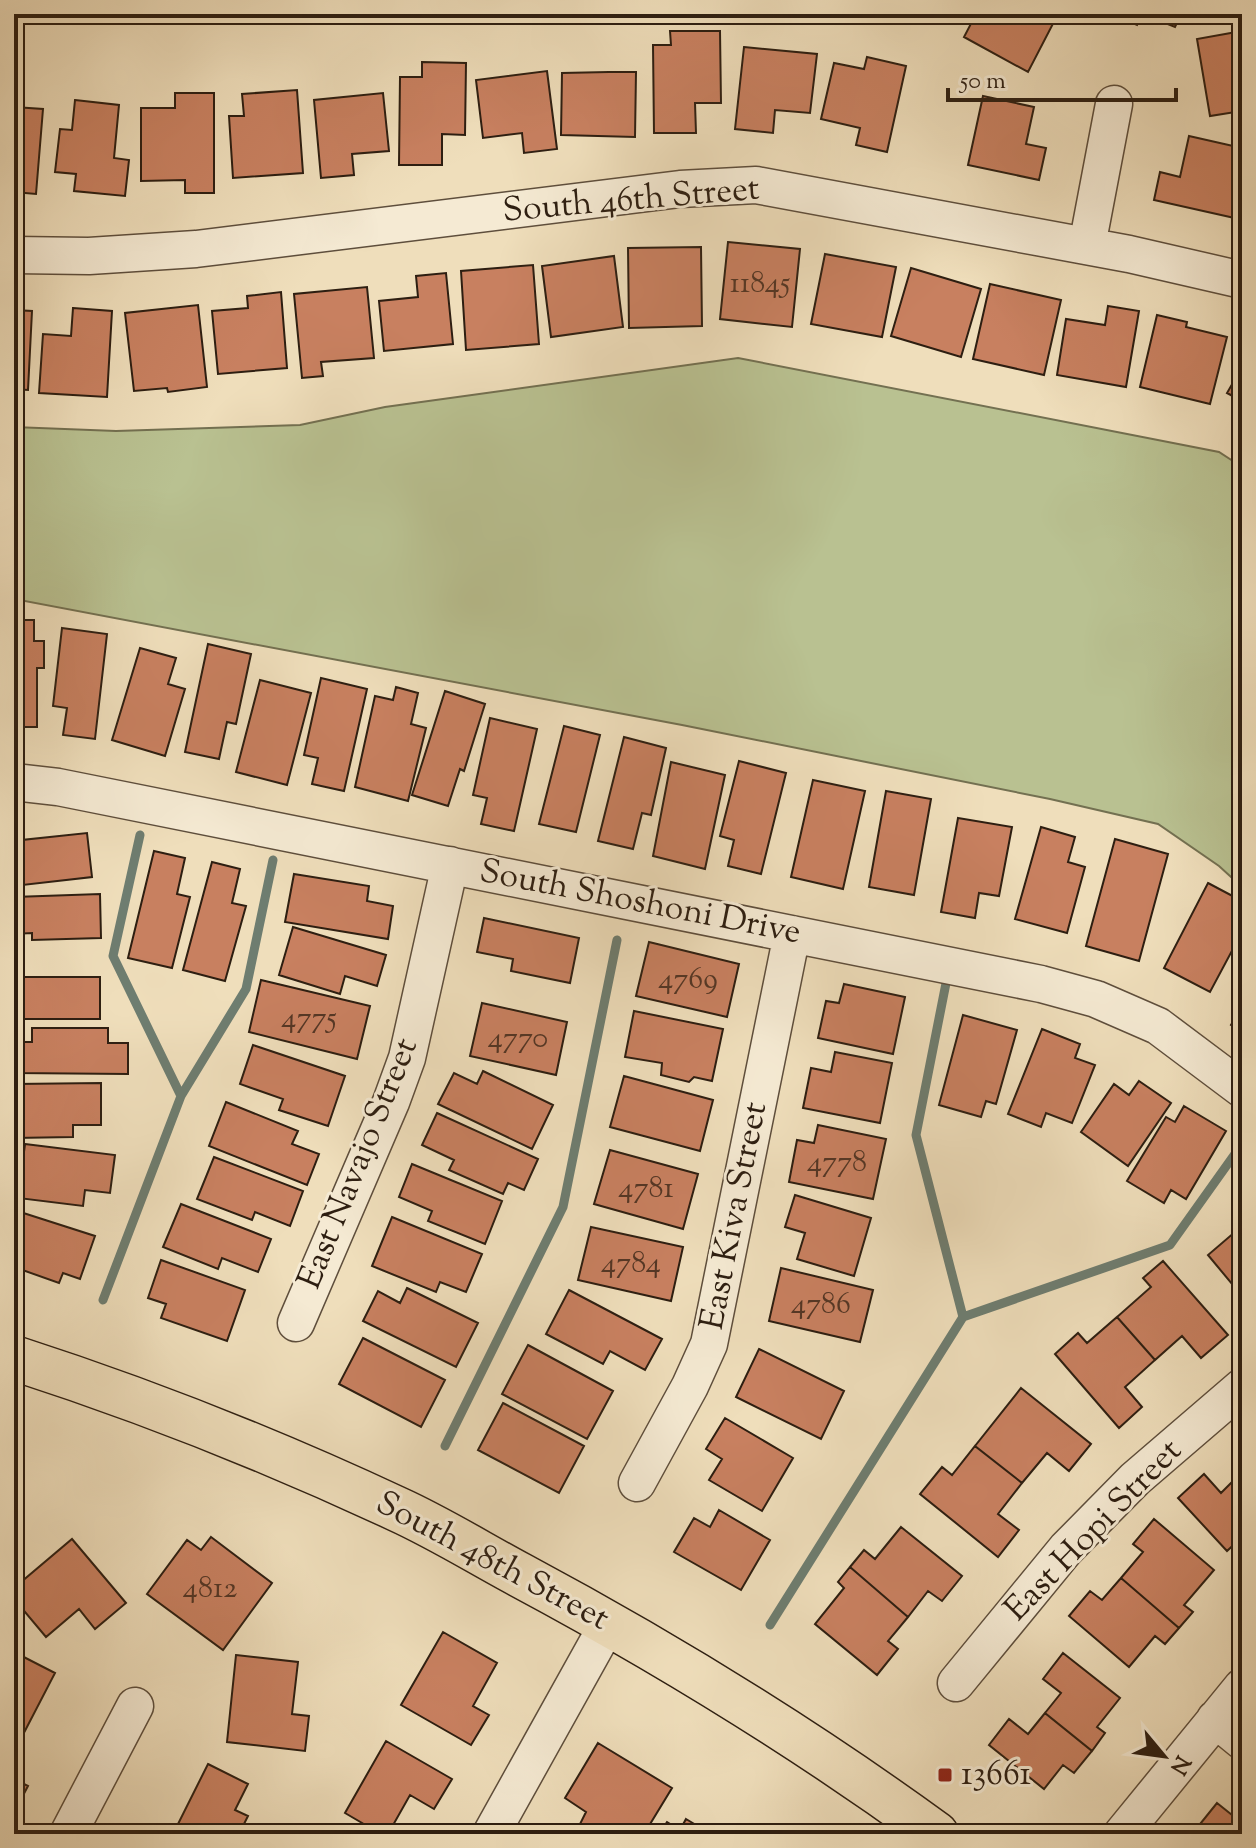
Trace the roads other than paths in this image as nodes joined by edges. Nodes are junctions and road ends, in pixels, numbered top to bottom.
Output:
1 (1114, 104) dead end
2 (1087, 246) junction
3 (14, 255) edge
4 (1242, 280) edge
5 (14, 782) edge
6 (450, 865) junction
7 (792, 934) junction
8 (1242, 1089) edge
9 (296, 1323) dead end
10 (14, 1358) edge
11 (1242, 1387) edge
12 (637, 1483) dead end
13 (609, 1622) junction
14 (956, 1683) dead end
15 (1242, 1687) edge
16 (135, 1706) dead end
17 (1229, 1730) edge
18 (68, 1834) edge
19 (491, 1834) edge
20 (936, 1834) edge
21 (1122, 1834) edge

1 - 2 street
2 - 3 street, South 46th Street
2 - 4 street, South 46th Street
5 - 6 street, South Shoshoni Drive
6 - 7 street, South Shoshoni Drive
6 - 9 street, East Navajo Street
7 - 8 street, South Shoshoni Drive
7 - 12 street, East Kiva Street
10 - 13 main road, South 48th Street
11 - 14 street, East Hopi Street
13 - 19 street
13 - 20 main road, South 48th Street
15 - 17 street
16 - 18 street
17 - 21 street

